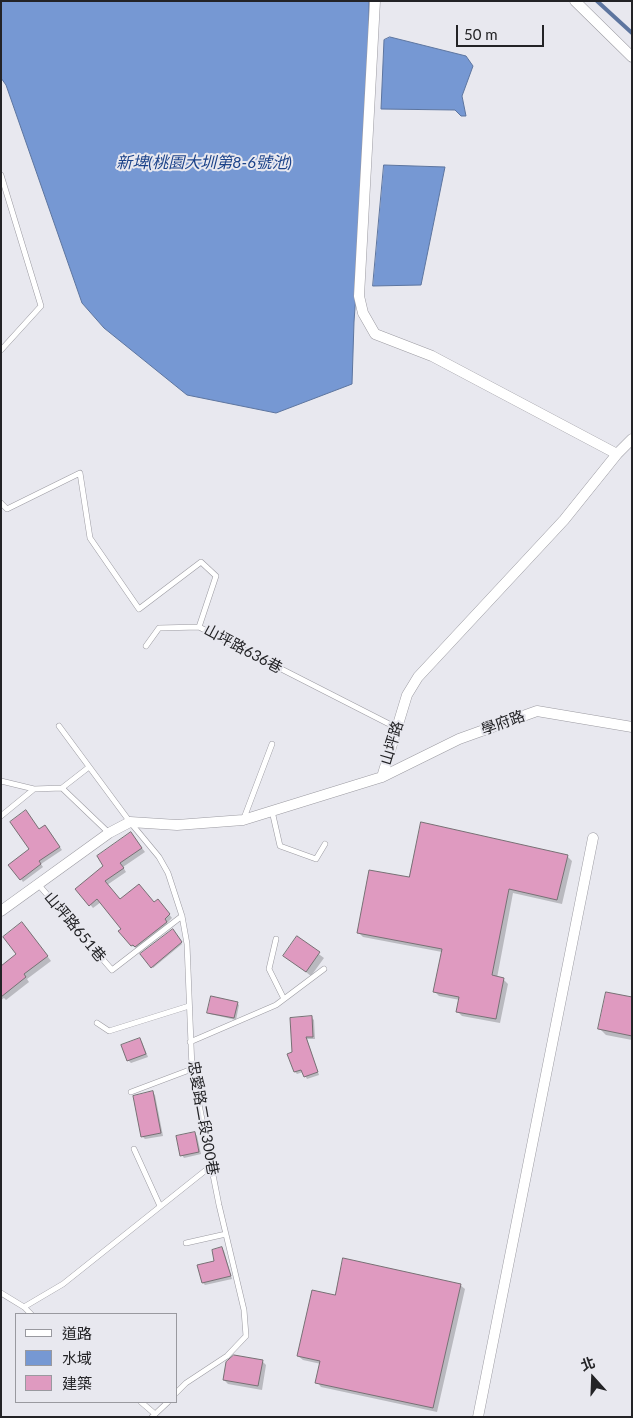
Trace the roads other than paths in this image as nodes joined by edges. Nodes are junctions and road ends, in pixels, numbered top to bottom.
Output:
1 (375, 1) edge
2 (575, 1) edge
3 (632, 57) edge
4 (1, 175) edge
5 (1, 350) edge
6 (632, 439) edge
7 (617, 454) junction
8 (1, 504) edge
9 (198, 626) junction
10 (146, 646) dead end
11 (59, 726) dead end
12 (632, 727) edge
13 (397, 728) junction
14 (272, 744) dead end
15 (89, 766) junction
16 (382, 777) junction
17 (1, 781) edge
18 (62, 788) junction
19 (34, 789) junction
20 (272, 811) junction
21 (1, 816) edge
22 (244, 820) junction
23 (130, 822) junction
24 (109, 833) junction
25 (593, 838) dead end
26 (325, 844) dead end
27 (38, 884) junction
28 (1, 912) edge
29 (182, 916) junction
30 (276, 939) dead end
31 (324, 969) dead end
32 (284, 999) junction
33 (189, 1006) junction
34 (97, 1023) dead end
35 (190, 1042) junction
36 (192, 1069) junction
37 (131, 1092) dead end
38 (134, 1149) dead end
39 (211, 1166) junction
40 (160, 1206) junction
41 (226, 1234) junction
42 (186, 1243) dead end
43 (1, 1292) edge
44 (24, 1307) junction
45 (30, 1313) edge
46 (178, 1391) edge
47 (142, 1403) edge
48 (167, 1403) edge
49 (154, 1415) edge
50 (478, 1417) edge

1 - 7 street
2 - 3 street
4 - 5 lane
6 - 7 street, 山坪路
7 - 13 street, 山坪路
8 - 9 lane, 山坪路636巷
9 - 10 lane
9 - 13 lane, 山坪路636巷
11 - 15 lane, 忠愛路二段300巷
12 - 16 street, 學府路
13 - 16 street, 山坪路
14 - 22 lane
15 - 18 lane
15 - 23 lane, 忠愛路二段300巷
16 - 20 street, 山坪路
17 - 19 lane
18 - 19 lane
18 - 24 lane
19 - 21 lane
20 - 22 street, 山坪路
20 - 26 lane
22 - 23 street, 山坪路
23 - 24 street
23 - 29 lane, 忠愛路二段300巷
24 - 27 street
25 - 50 street
27 - 28 street
27 - 29 lane, 山坪路651巷
29 - 33 lane, 忠愛路二段300巷
30 - 32 lane
31 - 32 lane
32 - 35 lane
33 - 34 lane
33 - 35 lane, 忠愛路二段300巷
35 - 36 lane, 忠愛路二段300巷
36 - 37 lane
36 - 39 lane, 忠愛路二段300巷
38 - 40 lane
39 - 40 lane
39 - 41 lane, 忠愛路二段300巷
40 - 44 lane
41 - 42 lane
41 - 46 lane, 忠愛路二段300巷
43 - 44 lane
44 - 45 lane
47 - 49 lane
48 - 49 lane

